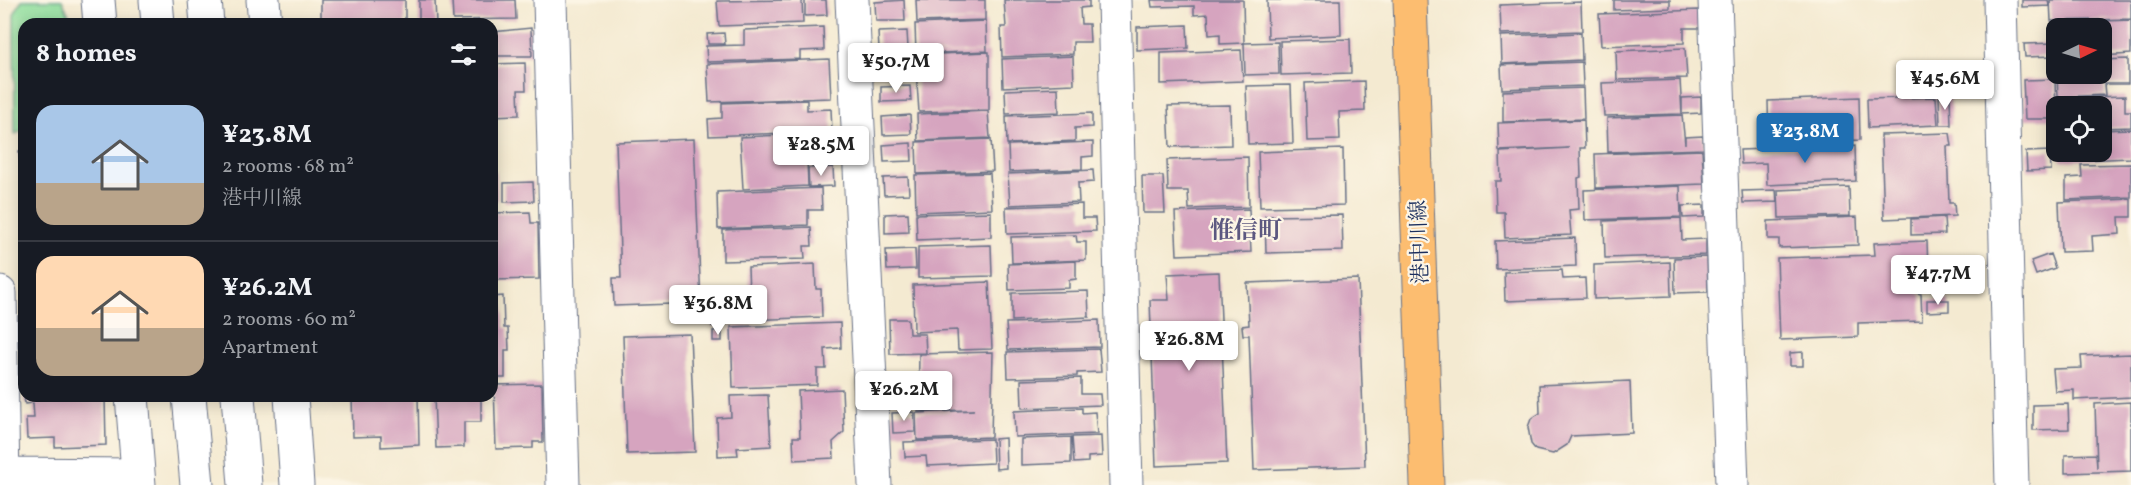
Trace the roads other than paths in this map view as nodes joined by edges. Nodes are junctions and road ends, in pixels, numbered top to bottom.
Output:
1 (98, 0) edge
2 (156, 0) edge
3 (205, 0) edge
4 (263, 0) edge
5 (550, 0) edge
6 (852, 0) edge
7 (1113, 0) edge
8 (1410, 0) edge
9 (1715, 0) edge
10 (2000, 0) edge
11 (100, 18) edge
12 (158, 18) edge
13 (206, 18) edge
14 (264, 18) edge
15 (0, 292) edge
16 (132, 402) edge
17 (190, 402) edge
18 (238, 402) edge
19 (291, 402) edge
20 (2, 478) edge
21 (139, 480) edge
22 (197, 485) edge
23 (245, 485) edge
24 (297, 485) edge
25 (563, 485) edge
26 (876, 485) edge
27 (1126, 485) edge
28 (1427, 485) edge
29 (1732, 485) edge
30 (2012, 485) edge

1 - 11 street
2 - 12 street
3 - 13 street
4 - 14 street
5 - 25 street
6 - 26 street
7 - 27 street
8 - 28 main road, 港中川線
9 - 29 street
10 - 30 street
15 - 20 street
16 - 21 street
17 - 22 street
18 - 23 street
19 - 24 street
20 - 21 street

